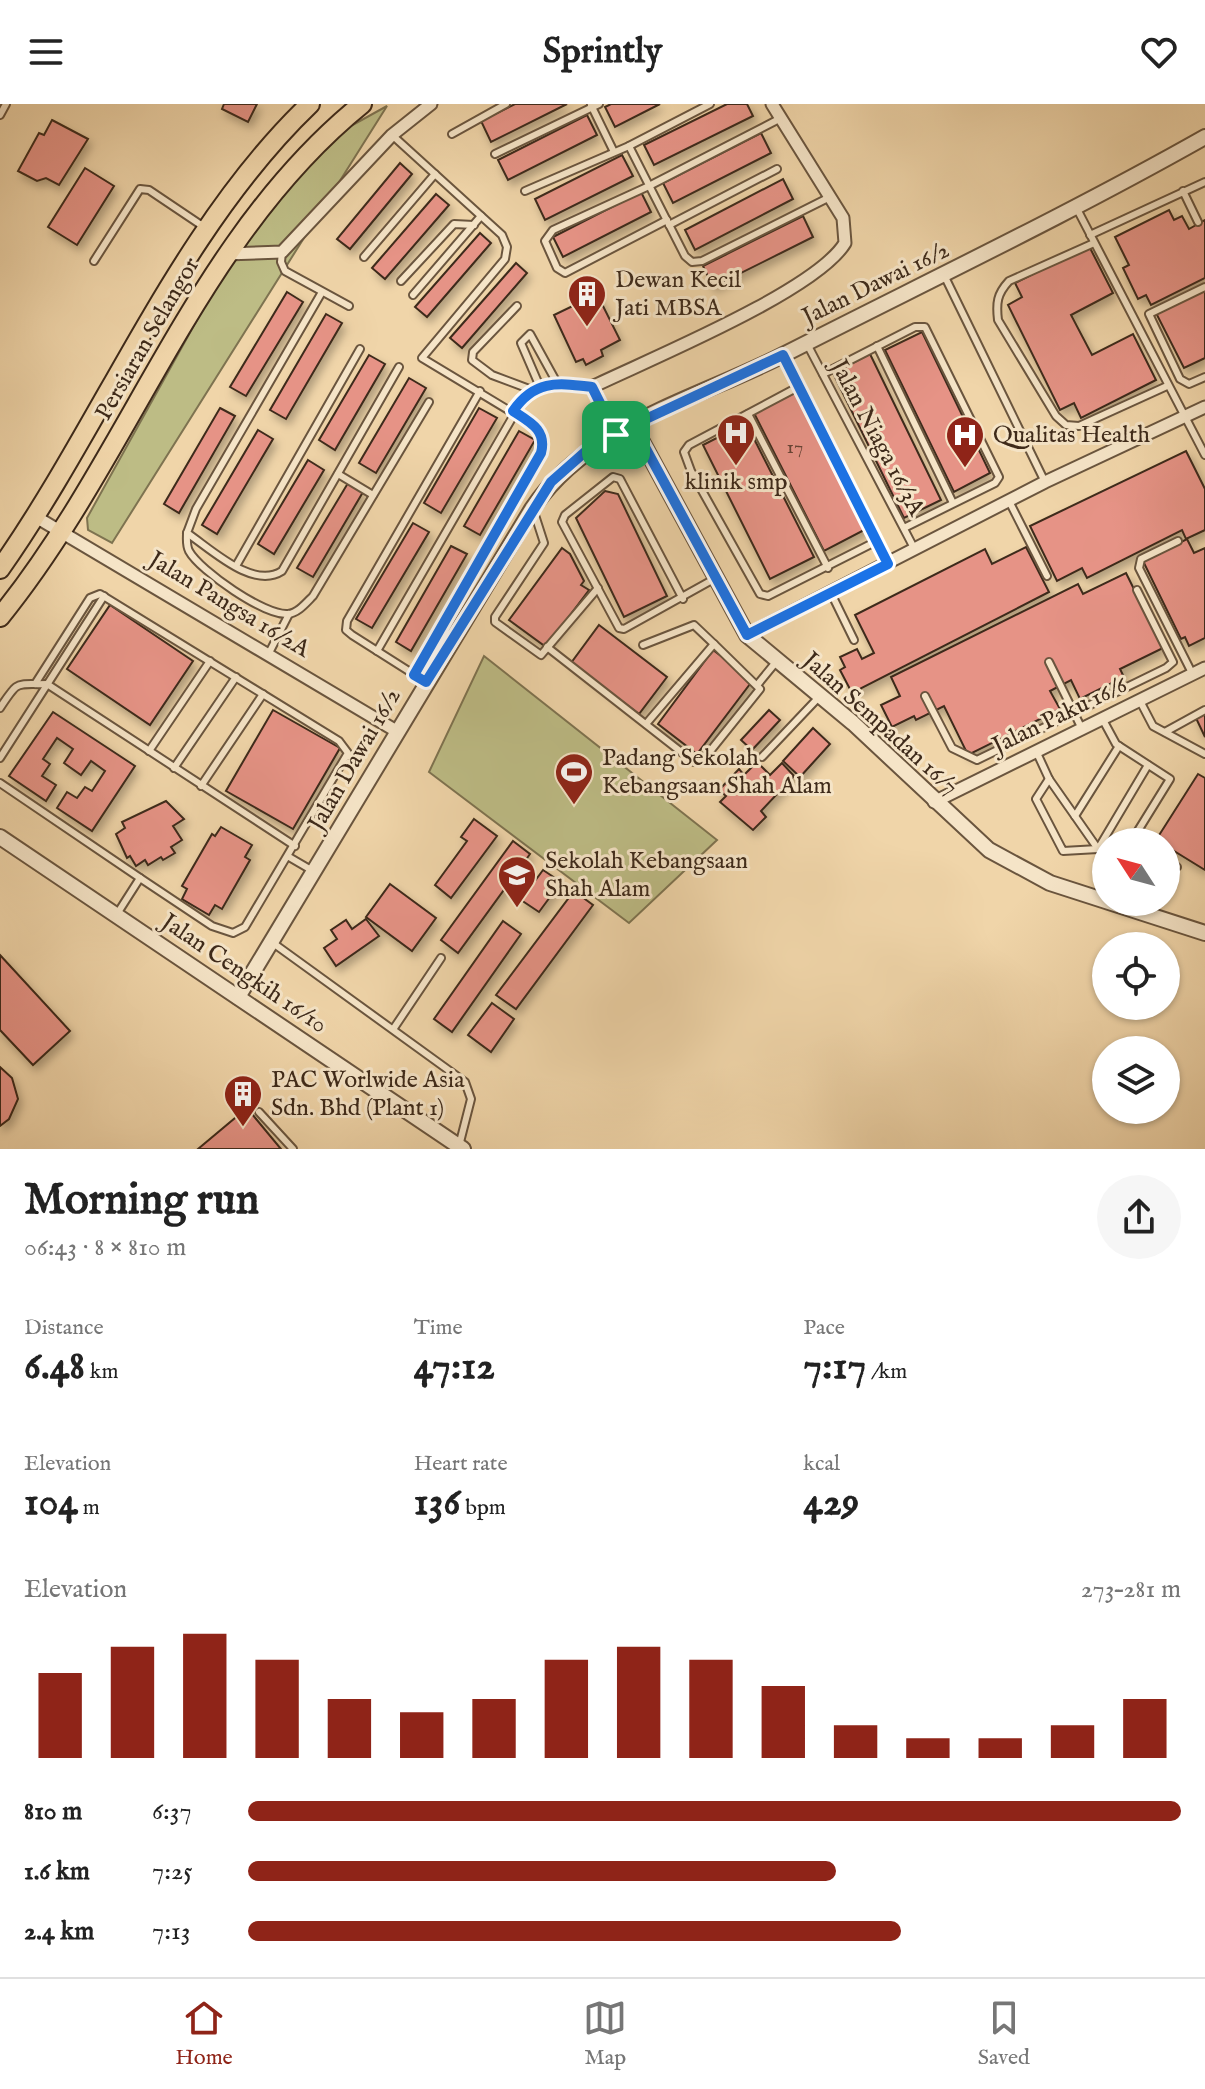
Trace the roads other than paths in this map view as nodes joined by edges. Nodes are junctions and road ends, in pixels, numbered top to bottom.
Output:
1 (6, 104) edge
2 (310, 104) edge
3 (362, 104) edge
4 (431, 104) edge
5 (506, 104) edge
6 (710, 104) edge
7 (772, 104) edge
8 (594, 105) edge
9 (0, 115) edge
10 (781, 118) junction
11 (452, 134) dead end
12 (392, 135) junction
13 (1205, 137) edge
14 (629, 146) junction
15 (614, 152) junction
16 (495, 154) dead end
17 (777, 169) dead end
18 (435, 174) junction
19 (1205, 182) edge
20 (649, 186) junction
21 (525, 191) dead end
22 (1183, 191) junction
23 (830, 197) junction
24 (1077, 209) junction
25 (481, 216) junction
26 (668, 222) junction
27 (1198, 222) dead end
28 (474, 225) junction
29 (207, 229) junction
30 (1090, 235) junction
31 (1094, 243) junction
32 (282, 252) junction
33 (225, 254) junction
34 (364, 257) dead end
35 (94, 261) dead end
36 (944, 275) junction
37 (401, 281) dead end
38 (1205, 287) edge
39 (322, 292) junction
40 (413, 295) dead end
41 (349, 306) dead end
42 (517, 306) dead end
43 (806, 342) junction
44 (877, 346) junction
45 (360, 349) dead end
46 (783, 355) junction
47 (399, 367) dead end
48 (823, 374) junction
49 (1205, 377) edge
50 (557, 383) junction
51 (1167, 386) junction
52 (540, 387) junction
53 (592, 387) junction
54 (798, 387) junction
55 (532, 390) junction
56 (480, 391) junction
57 (429, 402) dead end
58 (1205, 407) edge
59 (513, 411) junction
60 (748, 414) junction
61 (1183, 417) junction
62 (633, 425) junction
63 (616, 435) junction
64 (1205, 455) edge
65 (338, 474) junction
66 (1045, 482) junction
67 (373, 495) junction
68 (1009, 501) junction
69 (953, 503) junction
70 (532, 509) junction
71 (36, 517) junction
72 (904, 528) junction
73 (64, 532) junction
74 (187, 533) junction
75 (877, 541) junction
76 (1178, 541) dead end
77 (916, 551) junction
78 (888, 564) junction
79 (236, 566) junction
80 (828, 568) junction
81 (0, 569) edge
82 (1047, 576) dead end
83 (714, 579) junction
84 (598, 588) junction
85 (1137, 590) dead end
86 (831, 593) junction
87 (104, 596) junction
88 (683, 599) junction
89 (289, 614) junction
90 (0, 617) edge
91 (747, 635) junction
92 (854, 640) dead end
93 (714, 644) junction
94 (643, 645) dead end
95 (547, 647) junction
96 (377, 651) junction
97 (268, 655) junction
98 (210, 661) junction
99 (776, 662) junction
100 (1049, 662) dead end
101 (1205, 668) edge
102 (1193, 675) junction
103 (236, 677) junction
104 (420, 678) junction
105 (35, 684) junction
106 (47, 684) junction
107 (758, 684) junction
108 (263, 694) junction
109 (925, 696) dead end
110 (819, 697) junction
111 (1140, 701) junction
112 (0, 708) edge
113 (1205, 710) edge
114 (1075, 713) junction
115 (1103, 720) junction
116 (646, 724) junction
117 (1082, 729) junction
118 (398, 732) junction
119 (1165, 732) junction
120 (1119, 746) junction
121 (149, 751) junction
122 (1037, 753) junction
123 (1205, 754) edge
124 (762, 757) dead end
125 (0, 758) edge
126 (1148, 765) junction
127 (174, 768) junction
128 (1049, 779) junction
129 (0, 783) edge
130 (201, 786) junction
131 (934, 802) junction
132 (1075, 816) junction
133 (1110, 828) edge
134 (1140, 828) edge
135 (0, 837) edge
136 (1092, 840) edge
137 (295, 846) junction
138 (1092, 849) edge
139 (289, 857) junction
140 (315, 872) junction
141 (140, 878) junction
142 (117, 914) junction
143 (1205, 933) edge
144 (273, 943) junction
145 (441, 958) dead end
146 (238, 997) junction
147 (394, 1028) junction
148 (259, 1112) dead end
149 (461, 1148) edge
150 (293, 1149) edge

1 - 9 lane
2 - 29 main road, Persiaran Selangor
3 - 33 main road, Persiaran Selangor
4 - 12 street
5 - 11 lane
6 - 14 lane
7 - 10 street
8 - 15 lane
8 - 16 lane
10 - 20 lane
10 - 23 street
12 - 18 lane
12 - 32 street
13 - 24 street, Jalan Dawai 16/2
14 - 15 lane
14 - 20 lane
15 - 21 lane
17 - 26 lane
18 - 25 lane
18 - 34 lane
19 - 22 lane
20 - 26 lane
20 - 26 lane
22 - 27 lane
22 - 30 lane
23 - 26 lane
23 - 53 street
24 - 30 lane
24 - 36 street, Jalan Dawai 16/2
25 - 28 lane
25 - 56 lane
28 - 37 lane
28 - 40 lane
29 - 35 lane
29 - 71 main road, Persiaran Selangor
30 - 31 lane
31 - 51 lane
31 - 51 lane
32 - 33 street
32 - 39 lane
33 - 73 main road, Persiaran Selangor
36 - 43 street, Jalan Dawai 16/2
36 - 66 lane
38 - 49 lane
39 - 41 lane
39 - 74 lane
42 - 55 lane
43 - 46 street, Jalan Dawai 16/2
43 - 48 lane, Jalan Niaga 16/3A
44 - 48 lane
44 - 69 lane
44 - 69 lane
45 - 79 lane
46 - 54 lane
46 - 62 street, Jalan Dawai 16/2
47 - 65 lane
48 - 72 lane, Jalan Niaga 16/3A
50 - 52 lane
50 - 52 lane
50 - 53 lane
51 - 61 lane
52 - 55 lane
53 - 63 street
54 - 60 lane
54 - 75 lane
55 - 59 lane
56 - 59 lane
56 - 96 lane
57 - 67 lane
58 - 61 street
59 - 96 lane
59 - 104 lane
60 - 80 lane
60 - 80 lane
61 - 64 lane
61 - 66 street
62 - 63 street, Jalan Dawai 16/2
62 - 83 street, Jalan Sempadan 16/7
63 - 70 street, Jalan Dawai 16/2
65 - 67 lane
65 - 79 lane
66 - 68 street
67 - 89 lane
68 - 77 street
68 - 82 lane
69 - 72 lane
70 - 95 lane
70 - 104 street, Jalan Dawai 16/2
71 - 73 street, Jalan Pangsa 16/2A
71 - 81 main road, Persiaran Selangor
72 - 77 lane, Jalan Niaga 16/3A
73 - 90 main road, Persiaran Selangor
73 - 97 street, Jalan Pangsa 16/2A
74 - 79 lane
74 - 89 lane
75 - 78 lane
75 - 80 lane
76 - 102 lane
77 - 78 street
78 - 86 street
83 - 88 lane
83 - 91 street, Jalan Sempadan 16/7
84 - 88 lane
84 - 88 lane
84 - 95 lane
85 - 114 lane
86 - 91 street
86 - 92 lane
87 - 98 lane
87 - 105 lane
87 - 106 lane
89 - 97 lane
91 - 99 street, Jalan Sempadan 16/7
93 - 94 lane
93 - 107 lane
93 - 116 lane
95 - 116 lane
96 - 104 lane
97 - 118 street, Jalan Pangsa 16/2A
98 - 103 lane
98 - 121 lane
99 - 107 lane
99 - 110 street, Jalan Sempadan 16/7
100 - 114 lane
101 - 102 street, Jalan Paku 16/6
102 - 111 street, Jalan Paku 16/6
103 - 108 lane
103 - 127 lane
104 - 118 street, Jalan Dawai 16/2
105 - 106 lane
105 - 112 lane
106 - 121 lane
106 - 125 lane
107 - 116 lane
108 - 130 lane
108 - 137 lane
109 - 114 lane
110 - 124 lane
110 - 131 street, Jalan Sempadan 16/7
111 - 115 street, Jalan Paku 16/6
111 - 119 lane
113 - 119 lane
114 - 117 lane
115 - 117 street, Jalan Paku 16/6
115 - 120 lane
117 - 122 street, Jalan Paku 16/6
118 - 140 street, Jalan Dawai 16/2
119 - 123 lane
120 - 126 lane
120 - 132 lane
121 - 127 lane
122 - 128 lane
122 - 131 street, Jalan Paku 16/6
126 - 133 lane
126 - 134 lane
127 - 130 lane
128 - 132 lane
128 - 138 lane
129 - 141 lane
130 - 137 lane
131 - 143 street, Jalan Sempadan 16/7
132 - 136 lane
135 - 142 street, Jalan Cengkih 16/10
137 - 139 lane
139 - 140 lane
139 - 141 lane
140 - 144 street, Jalan Dawai 16/2
141 - 142 lane
142 - 146 street, Jalan Cengkih 16/10
144 - 146 street, Jalan Dawai 16/2
144 - 147 lane
145 - 147 lane
146 - 149 street, Jalan Cengkih 16/10
147 - 149 lane
148 - 150 lane

